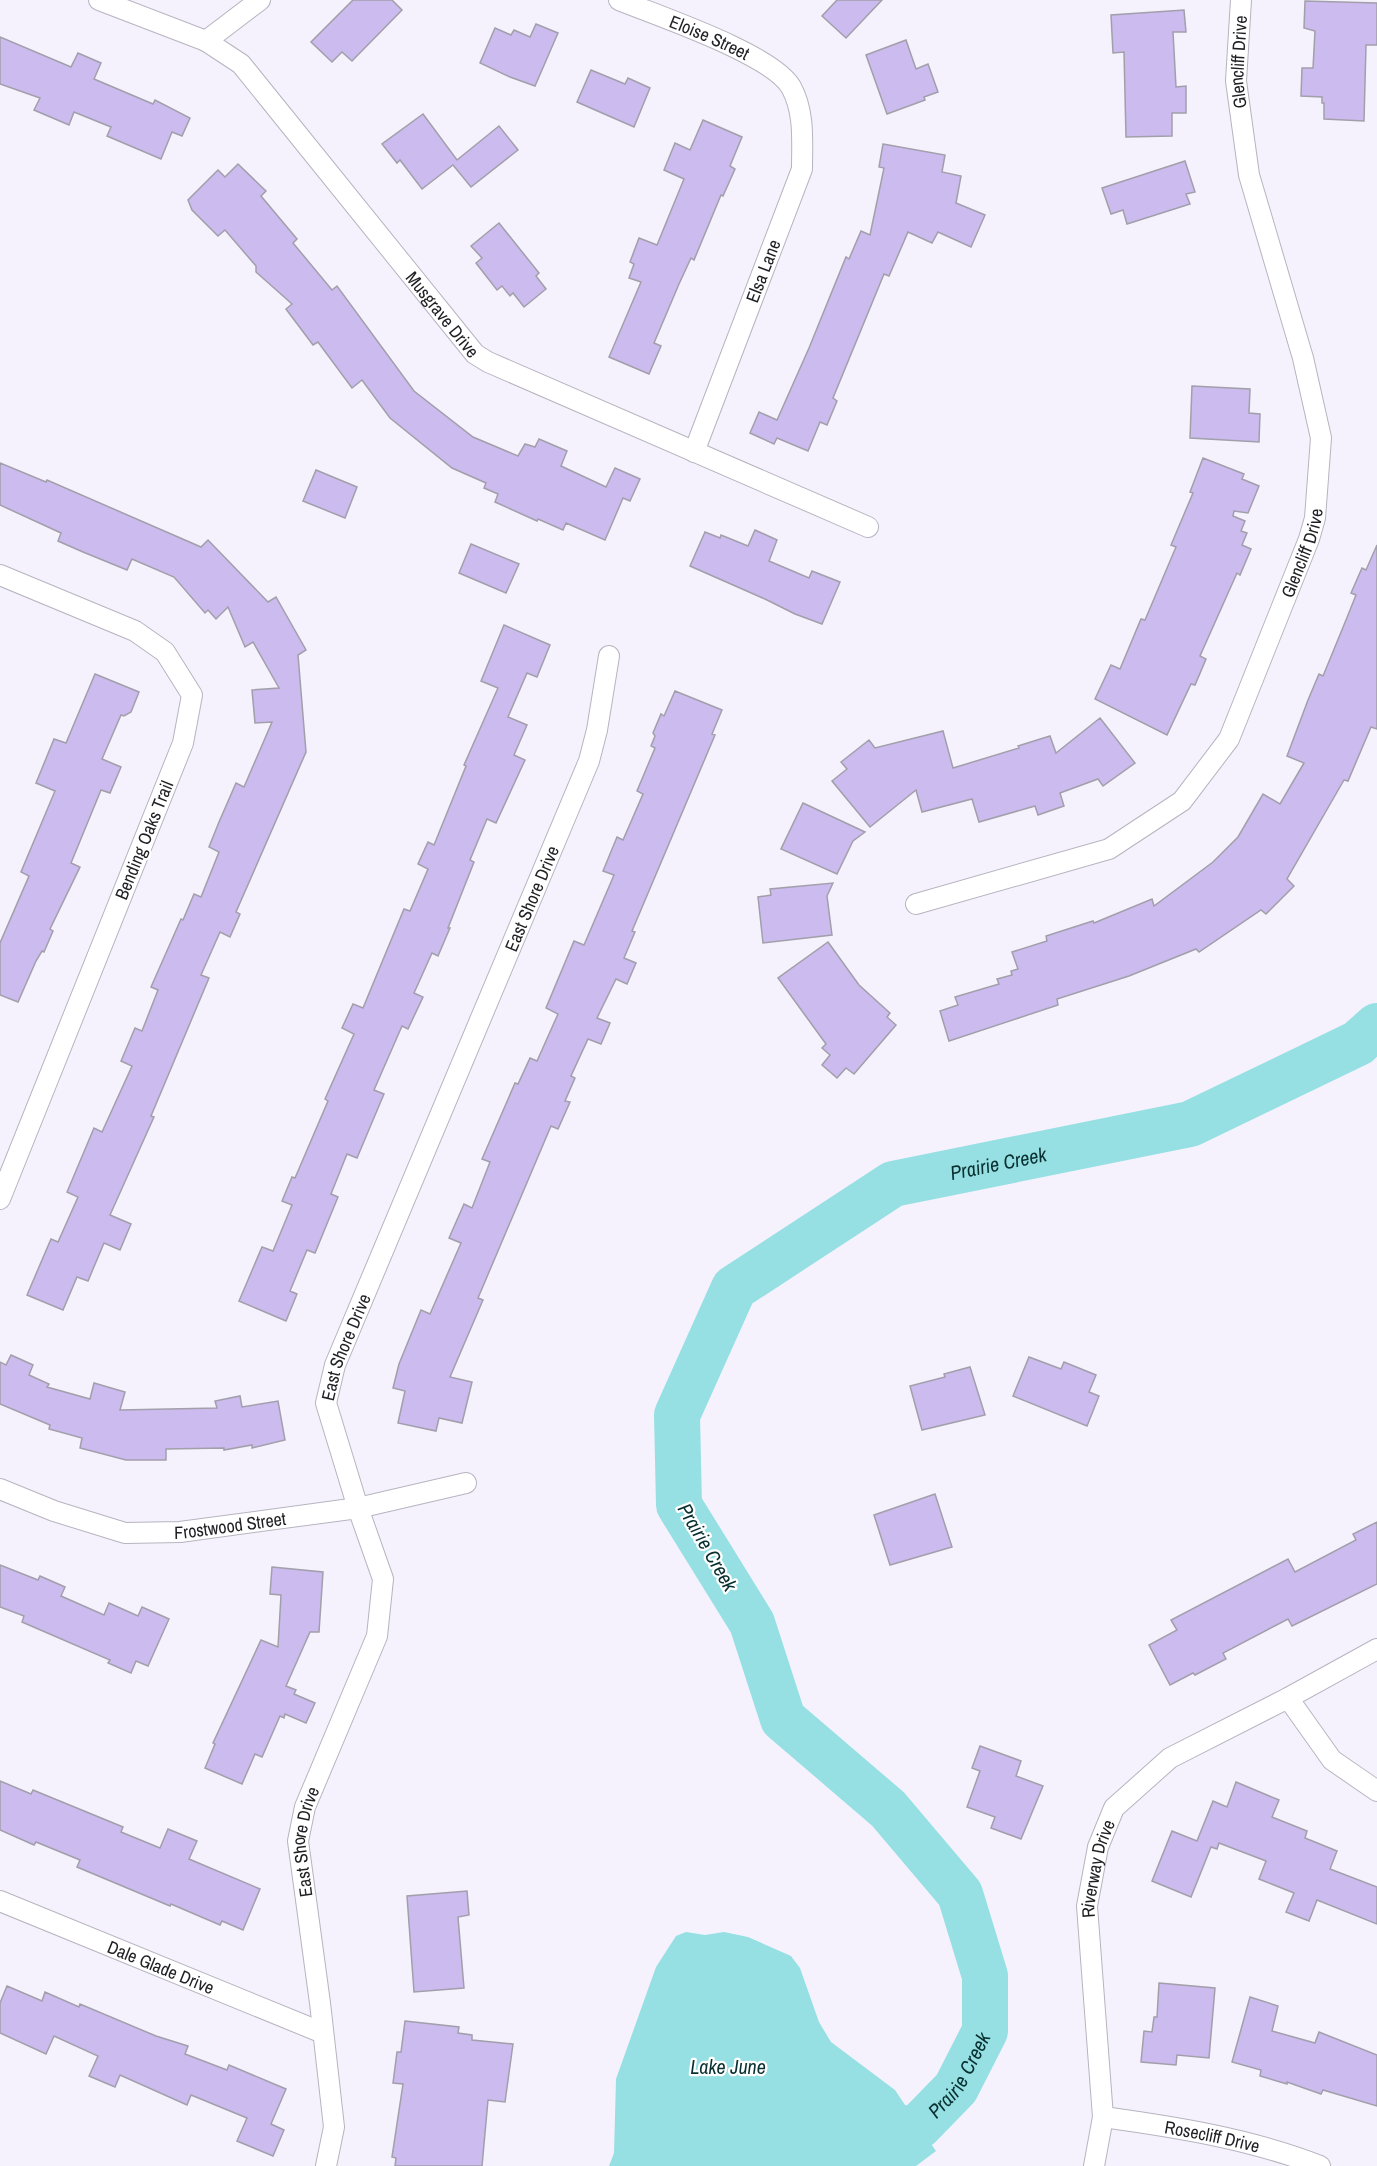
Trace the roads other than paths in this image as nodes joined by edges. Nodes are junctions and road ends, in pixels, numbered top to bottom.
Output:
1 (99, 0) edge
2 (260, 0) edge
3 (619, 0) edge
4 (1240, 0) edge
5 (206, 41) junction
6 (791, 87) joint
7 (694, 452) junction
8 (868, 527) dead end
9 (0, 575) edge
10 (609, 656) dead end
11 (916, 904) dead end
12 (0, 1199) edge
13 (466, 1483) dead end
14 (0, 1489) edge
15 (358, 1508) junction
16 (1377, 1649) edge
17 (1288, 1698) junction
18 (1377, 1791) edge
19 (0, 1901) edge
20 (323, 2033) junction
21 (1103, 2117) junction
22 (326, 2166) edge
23 (1094, 2166) edge
24 (1320, 2166) edge

1 - 5 street, Musgrave Drive
2 - 5 street
3 - 6 street, Eloise Street
4 - 11 street, Glencliff Drive
5 - 7 street, Musgrave Drive
6 - 7 street, Elsa Lane
7 - 8 street, Musgrave Drive
9 - 12 street, Bending Oaks Trail
10 - 15 street, East Shore Drive
13 - 15 street, Frostwood Street
14 - 15 street, Frostwood Street
15 - 20 street, East Shore Drive
16 - 17 street, Riverway Drive
17 - 18 street
17 - 21 street, Riverway Drive
19 - 20 street, Dale Glade Drive
20 - 22 street, East Shore Drive
21 - 23 street, Riverway Drive
21 - 24 street, Rosecliff Drive

